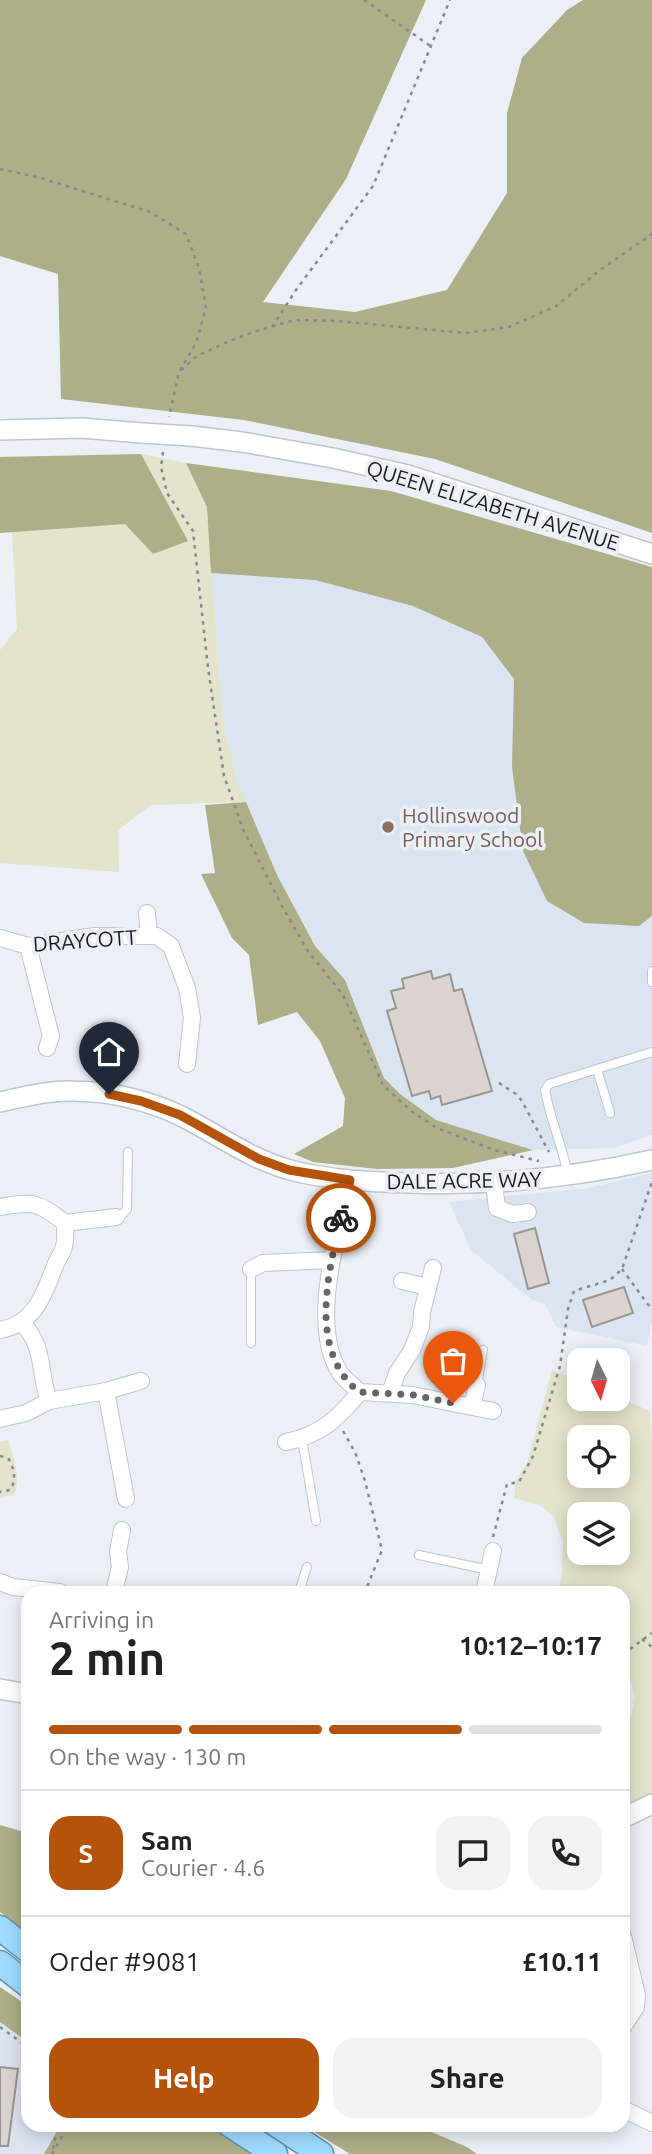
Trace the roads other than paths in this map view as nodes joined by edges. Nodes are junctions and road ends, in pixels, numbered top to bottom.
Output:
1 (0, 430) edge
2 (652, 554) edge
3 (147, 913) dead end
4 (149, 936) junction
5 (0, 938) edge
6 (28, 946) junction
7 (652, 971) edge
8 (652, 982) edge
9 (47, 1048) dead end
10 (652, 1052) edge
11 (187, 1064) dead end
12 (597, 1069) junction
13 (0, 1102) edge
14 (610, 1113) dead end
15 (128, 1152) dead end
16 (652, 1160) edge
17 (563, 1177) junction
18 (350, 1180) junction
19 (494, 1184) junction
20 (0, 1207) edge
21 (528, 1212) dead end
22 (116, 1217) joint
23 (65, 1223) junction
24 (332, 1260) junction
25 (433, 1268) dead end
26 (251, 1269) joint
27 (402, 1281) dead end
28 (428, 1287) junction
29 (22, 1323) junction
30 (0, 1330) edge
31 (251, 1343) dead end
32 (483, 1350) dead end
33 (141, 1381) dead end
34 (477, 1385) joint
35 (106, 1391) junction
36 (359, 1392) junction
37 (390, 1393) junction
38 (49, 1401) junction
39 (472, 1407) junction
40 (493, 1411) dead end
41 (0, 1419) edge
42 (302, 1439) junction
43 (286, 1442) dead end
44 (127, 1499) dead end
45 (316, 1521) dead end
46 (122, 1530) dead end
47 (493, 1551) road end
48 (419, 1555) dead end
49 (307, 1567) dead end
50 (489, 1570) junction
51 (0, 1582) edge
52 (115, 1586) edge
53 (301, 1586) edge
54 (485, 1586) edge
55 (21, 1588) edge
56 (0, 1689) edge
57 (21, 1693) edge
58 (652, 1804) edge
59 (630, 1815) edge
60 (0, 1928) edge
61 (21, 1944) edge
62 (0, 1964) edge
63 (630, 1966) edge
64 (21, 1980) edge
65 (630, 2016) edge
66 (630, 2112) edge
67 (652, 2123) edge
68 (241, 2132) edge
69 (288, 2132) edge
70 (275, 2154) edge
71 (321, 2154) edge

1 - 2 street, QUEEN ELIZABETH AVENUE, bridge
3 - 4 street
4 - 6 street, DRAYCOTT
4 - 11 street, DRAYCOTT
5 - 6 street, DRAYCOTT
6 - 9 street
7 - 8 lane
10 - 12 lane
12 - 14 lane
12 - 17 lane
13 - 18 street, DALE ACRE WAY
15 - 22 lane
16 - 17 street, DALE ACRE WAY
17 - 19 street, DALE ACRE WAY
18 - 19 street, DALE ACRE WAY
18 - 24 street
19 - 21 street
20 - 23 street
22 - 23 street
23 - 29 street
24 - 26 street
24 - 36 street
25 - 28 street
26 - 31 lane
27 - 28 street
28 - 37 street
29 - 30 street
29 - 38 street
32 - 34 lane
33 - 35 street
34 - 39 street
35 - 38 street
35 - 44 street
36 - 37 street
36 - 42 street
37 - 39 street
38 - 41 street
39 - 40 street
42 - 43 street
42 - 45 lane
46 - 52 street
47 - 50 street
48 - 50 lane
49 - 53 lane
50 - 54 street
51 - 55 street
56 - 57 street
58 - 59 street
60 - 61 highway
62 - 64 highway
63 - 65 street
66 - 67 street
68 - 70 highway
69 - 71 highway

